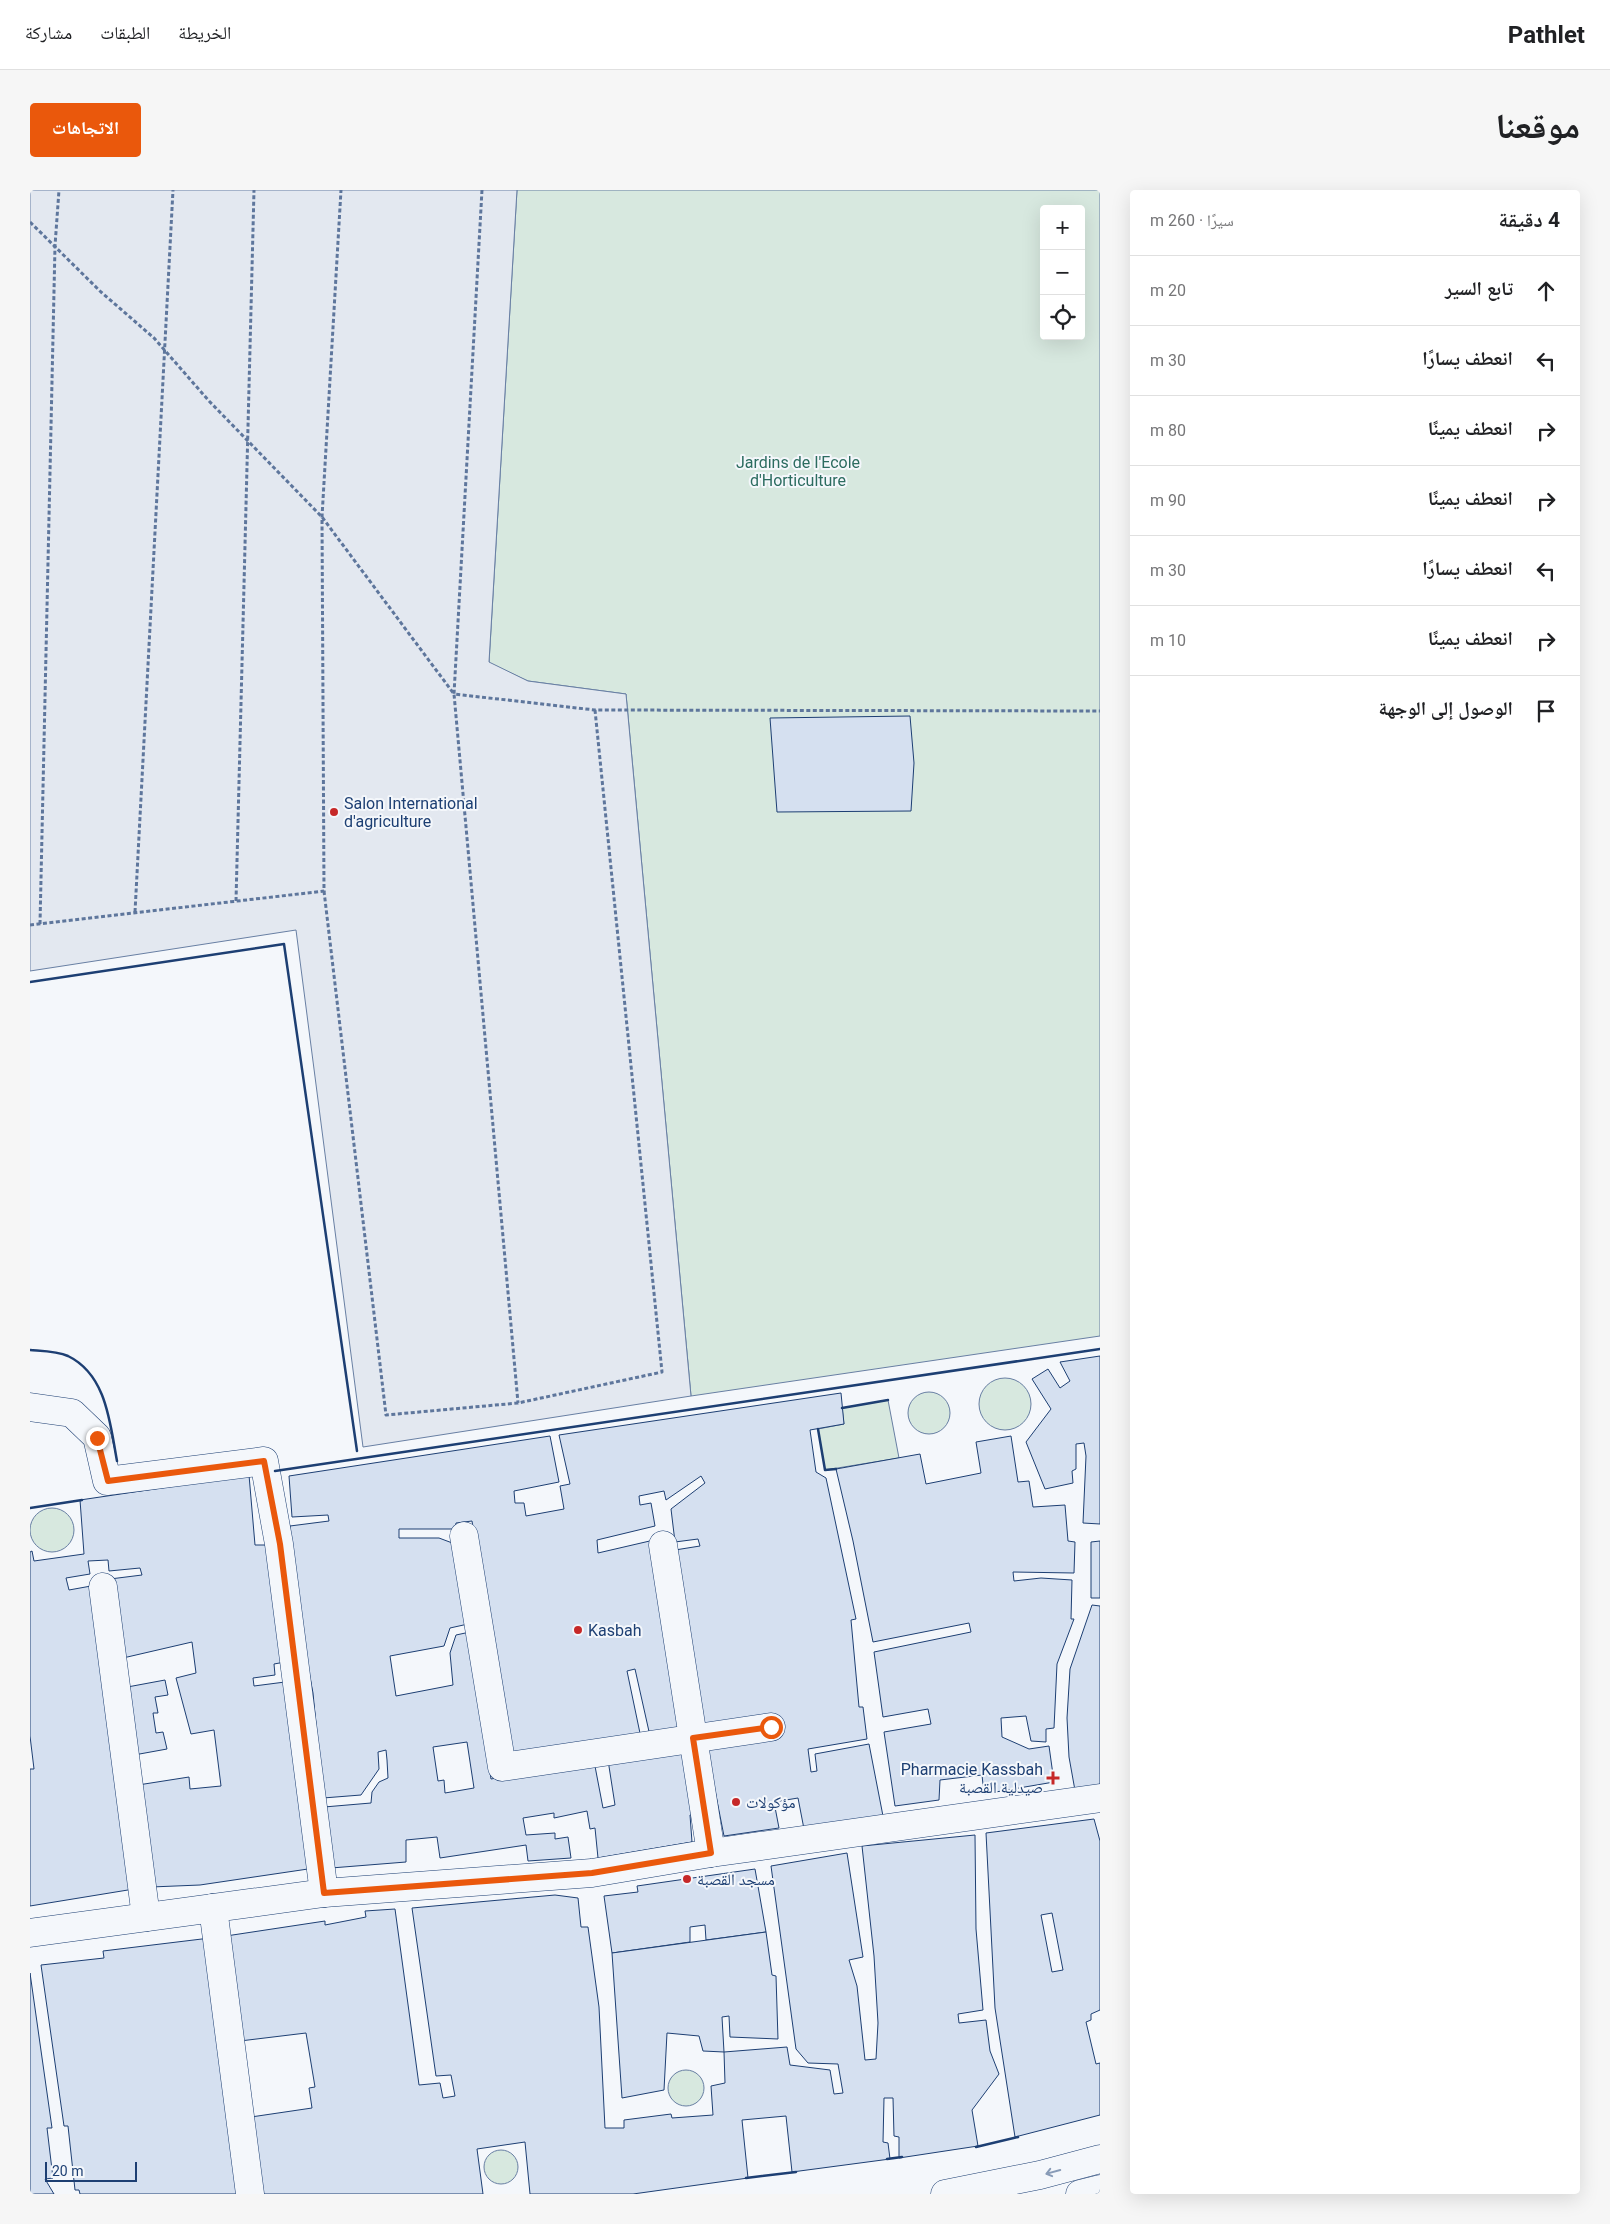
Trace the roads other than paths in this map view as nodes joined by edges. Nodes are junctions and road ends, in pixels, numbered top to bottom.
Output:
1 (30, 1408) edge
2 (464, 1536) dead end
3 (664, 1545) dead end
4 (103, 1587) dead end
5 (771, 1727) dead end
6 (693, 1738) junction
7 (1100, 1798) edge
8 (711, 1853) junction
9 (324, 1893) junction
10 (213, 1908) junction
11 (146, 1917) junction
12 (30, 1933) edge
13 (1100, 2159) edge
14 (1100, 2189) edge
15 (250, 2194) edge
16 (945, 2194) edge
17 (1080, 2194) edge

1 - 9 street
2 - 6 street
3 - 6 street
4 - 11 street
5 - 6 street
6 - 8 street
7 - 8 street
8 - 9 street
9 - 10 street
10 - 11 street
10 - 15 street
11 - 12 street
13 -> 16 street
14 - 17 street

